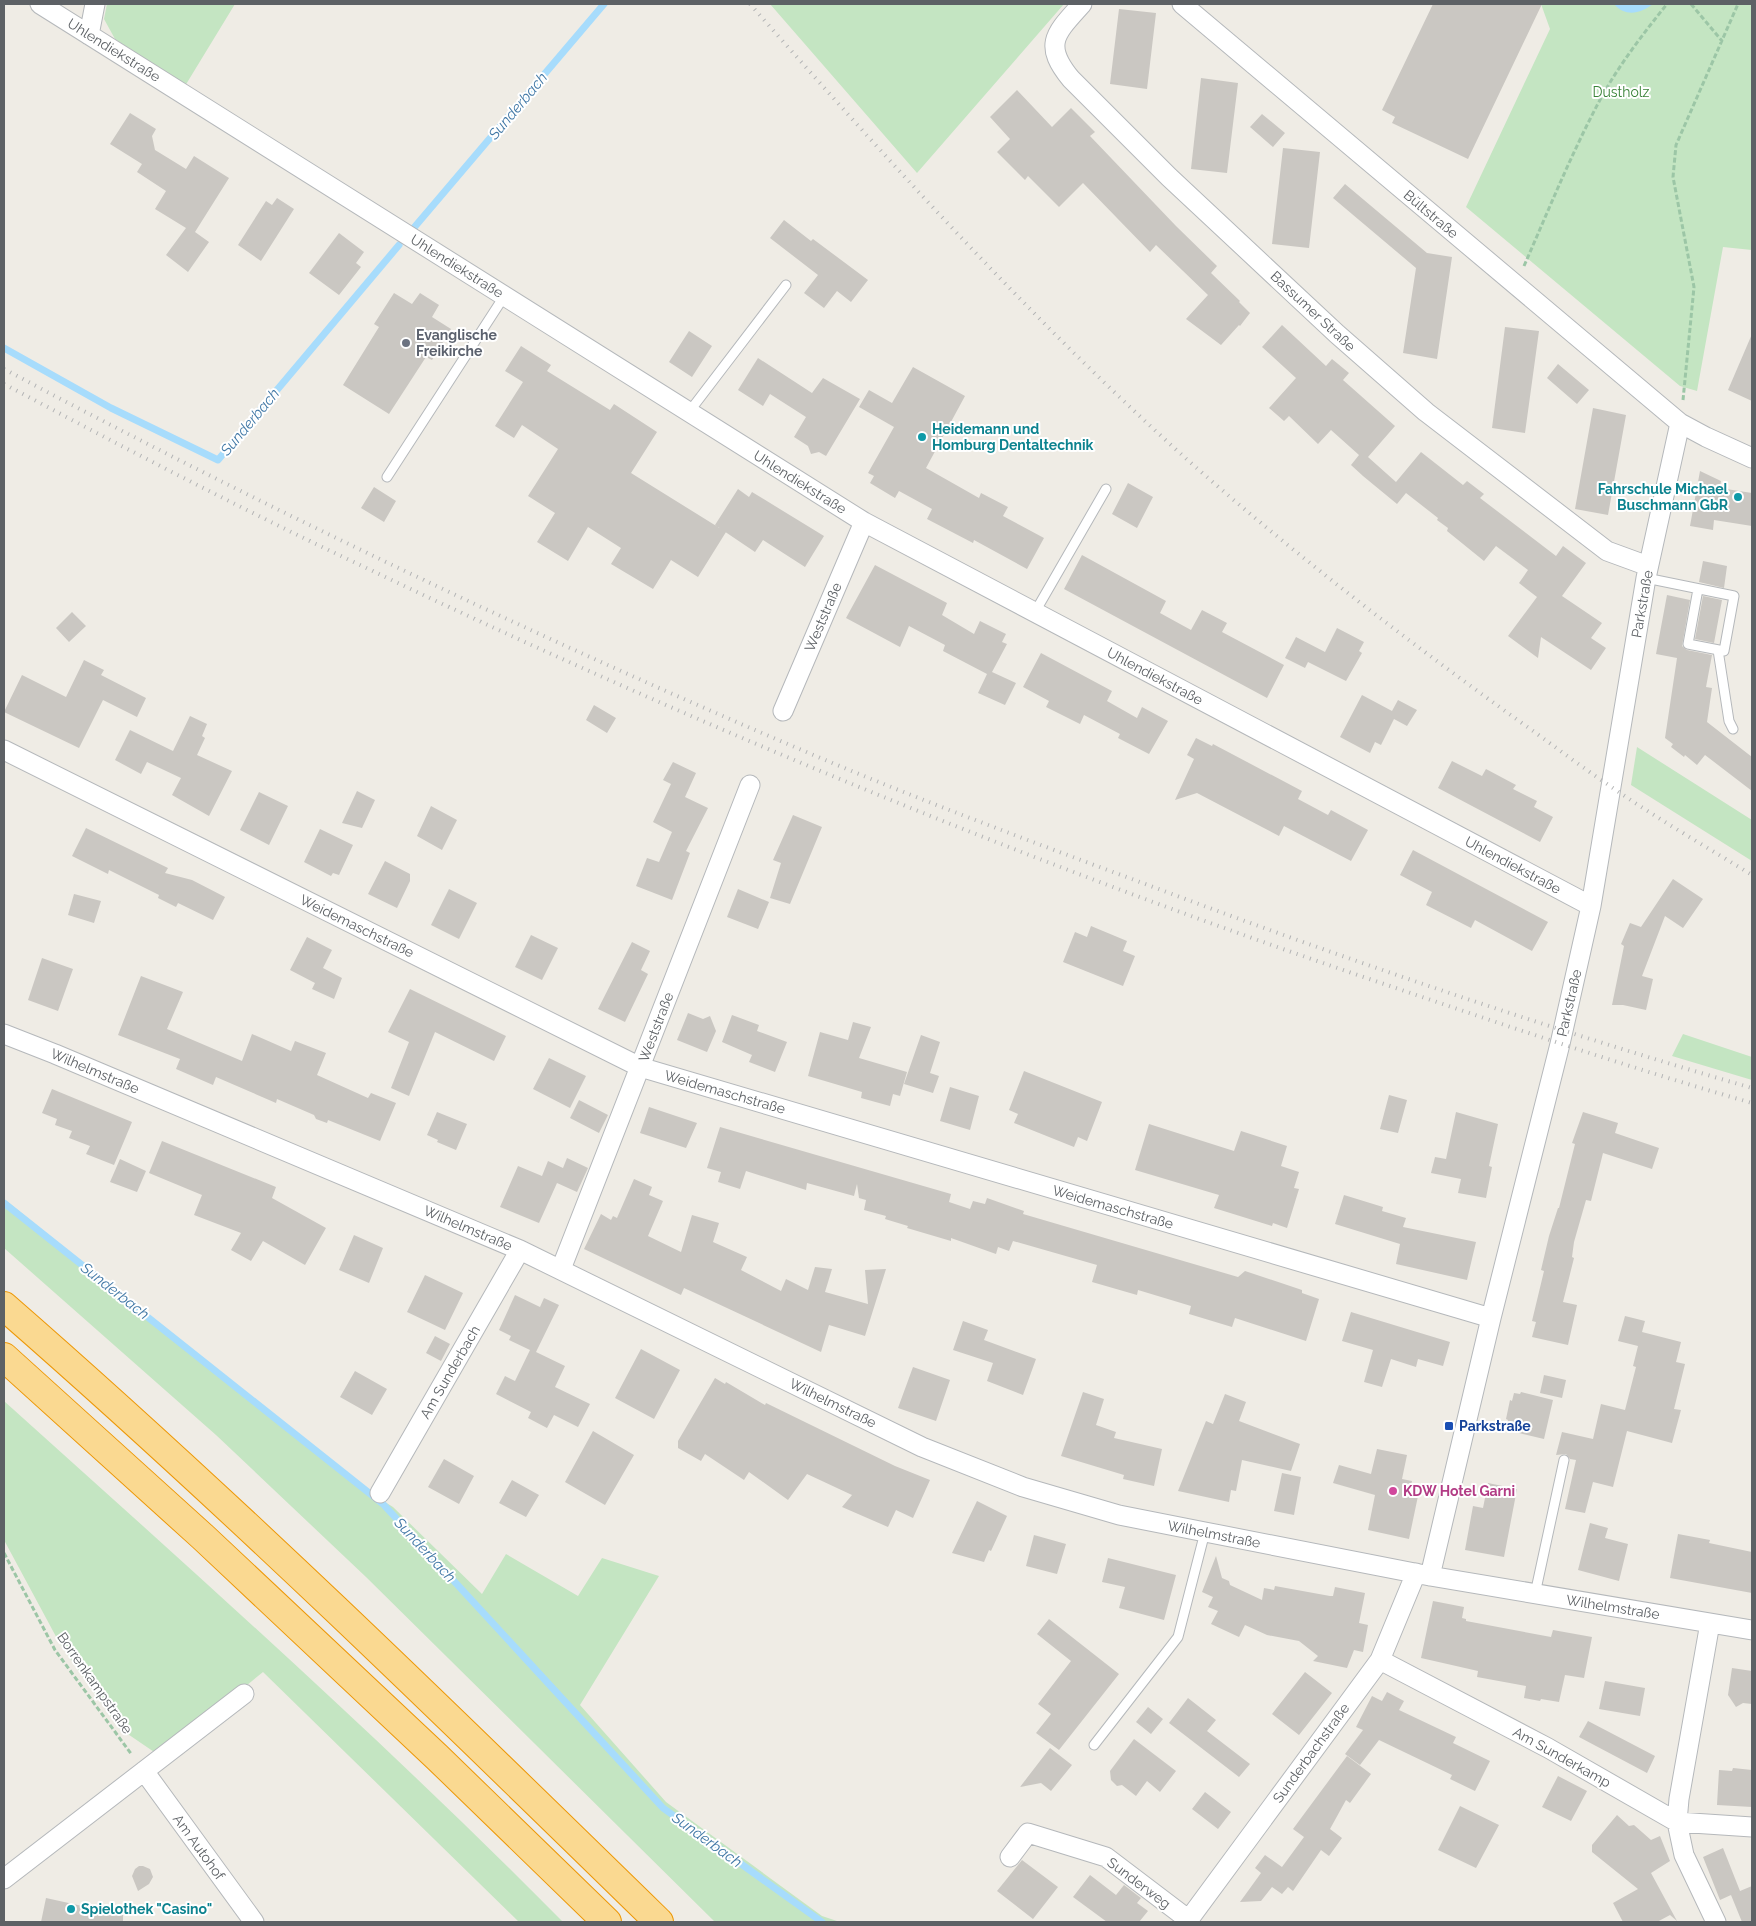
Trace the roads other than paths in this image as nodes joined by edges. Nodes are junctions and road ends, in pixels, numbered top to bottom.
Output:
1 (40, 4) edge
2 (95, 4) edge
3 (1082, 4) edge
4 (1182, 4) edge
5 (89, 35) junction
6 (786, 285) dead end
7 (504, 295) junction
8 (689, 412) junction
9 (1680, 423) junction
10 (1752, 458) edge
11 (388, 477) dead end
12 (1106, 489) dead end
13 (864, 522) junction
14 (1647, 572) junction
15 (1698, 589) junction
16 (1035, 612) junction
17 (1718, 650) junction
18 (783, 712) dead end
19 (1733, 729) dead end
20 (4, 750) edge
21 (750, 785) dead end
22 (1591, 906) junction
23 (4, 1034) edge
24 (640, 1067) junction
25 (520, 1250) junction
26 (561, 1269) junction
27 (4, 1306) edge
28 (1491, 1318) junction
29 (4, 1357) edge
30 (1564, 1460) dead end
31 (380, 1493) dead end
32 (1205, 1532) junction
33 (1423, 1575) junction
34 (1535, 1595) junction
35 (1710, 1623) junction
36 (1752, 1630) edge
37 (1380, 1660) junction
38 (244, 1694) dead end
39 (1094, 1746) dead end
40 (144, 1771) junction
41 (1677, 1822) junction
42 (1752, 1828) edge
43 (1010, 1857) dead end
44 (4, 1878) edge
45 (1188, 1921) edge
46 (1709, 1921) edge
47 (254, 1922) edge
48 (607, 1922) edge
49 (659, 1922) edge

1 - 5 street, Uhlendiekstraße
2 - 5 street
3 - 14 street, Bassumer Straße
4 - 9 street, Bültstraße
5 - 7 street, Uhlendiekstraße
6 - 8 lane
7 - 8 street, Uhlendiekstraße
7 - 11 lane
8 - 13 street, Uhlendiekstraße
9 - 10 street, Bültstraße
9 - 14 street, Parkstraße
12 - 16 lane
13 - 16 street, Uhlendiekstraße
13 - 18 street, Weststraße
14 - 15 lane
14 - 22 street, Parkstraße
15 - 17 lane
15 - 17 lane
16 - 22 street, Uhlendiekstraße
17 - 19 lane
20 - 24 street, Weidemaschstraße
21 - 24 street, Weststraße
22 - 28 street, Parkstraße
23 - 25 street, Wilhelmstraße
24 - 26 street, Weststraße
24 - 28 street, Weidemaschstraße
25 - 26 street, Wilhelmstraße
25 - 31 street, Am Sunderbach
26 - 32 street, Wilhelmstraße
27 - 49 highway
28 - 33 street, Parkstraße
29 - 48 highway
30 - 34 lane
32 - 33 street, Wilhelmstraße
32 - 39 lane
33 - 34 street, Wilhelmstraße
33 - 37 street, Sunderbachstraße
34 - 35 street, Wilhelmstraße
35 - 36 street, Wilhelmstraße
35 - 41 street
37 - 41 street, Am Sunderkamp
37 - 45 street, Sunderbachstraße
38 - 40 street
40 - 44 street
40 - 47 street, Am Autohof
41 - 42 street, Am Sunderkamp
41 - 46 street
43 - 45 street, Sunderweg

